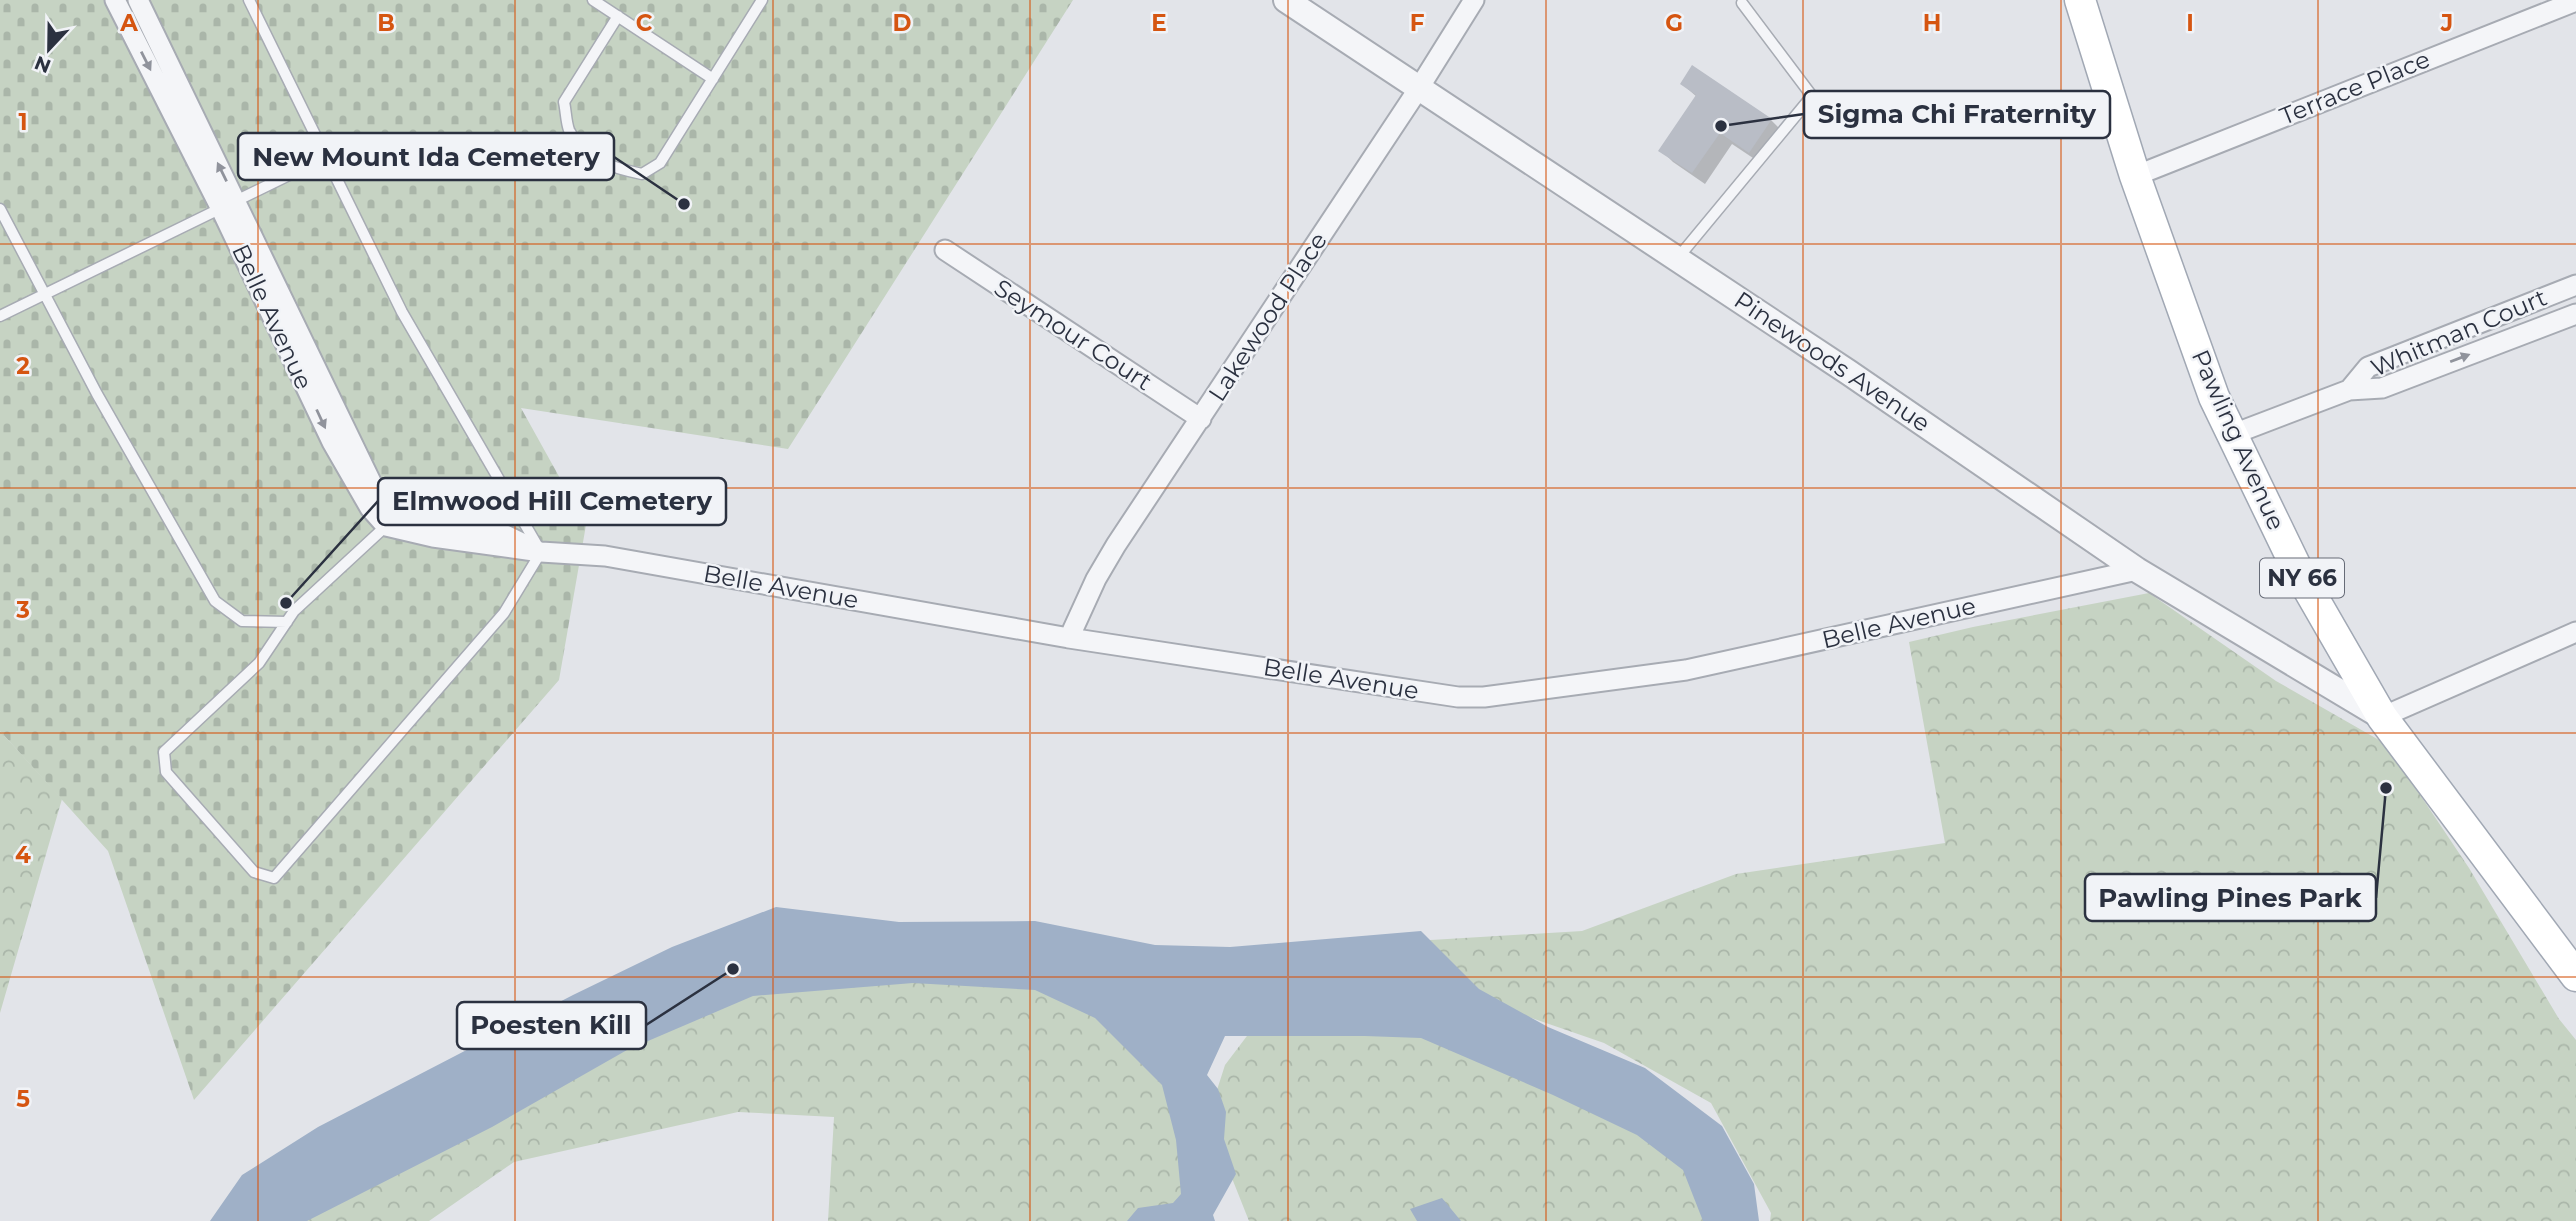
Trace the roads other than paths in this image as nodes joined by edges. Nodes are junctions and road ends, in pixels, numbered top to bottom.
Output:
1 (115, 0) edge
2 (138, 0) edge
3 (249, 0) edge
4 (593, 0) edge
5 (762, 0) edge
6 (1286, 0) edge
7 (1474, 0) edge
8 (2080, 0) edge
9 (2576, 1) edge
10 (1742, 3) dead end
11 (618, 16) junction
12 (713, 79) junction
13 (1419, 88) junction
14 (326, 157) junction
15 (2135, 176) junction
16 (229, 205) junction
17 (0, 209) edge
18 (945, 250) dead end
19 (1677, 258) junction
20 (2576, 285) edge
21 (44, 294) junction
22 (2507, 312) junction
23 (2576, 314) edge
24 (0, 316) edge
25 (2517, 336) junction
26 (2348, 390) junction
27 (1201, 419) junction
28 (2231, 435) junction
29 (389, 506) junction
30 (386, 526) junction
31 (541, 552) junction
32 (2137, 570) junction
33 (287, 622) junction
34 (2576, 632) edge
35 (1069, 638) junction
36 (2382, 717) junction
37 (2576, 976) edge

1 -> 16 street, Belle Avenue
16 -> 2 street, Belle Avenue
3 - 14 lane
4 - 11 lane
5 - 12 lane
6 - 13 street, Pinewoods Avenue
7 - 13 street, Lakewood Place
8 - 15 main road, Pawling Avenue / NY 66
9 - 15 street, Terrace Place
10 - 19 lane
11 - 12 lane
11 - 12 lane
13 - 19 street, Pinewoods Avenue
13 - 27 street, Lakewood Place
14 - 16 lane
14 - 31 lane
15 - 28 main road, Pawling Avenue / NY 66
16 - 21 lane
16 - 29 street, Belle Avenue
16 -> 30 street, Belle Avenue
17 - 21 lane
18 - 27 street, Seymour Court
19 - 32 street, Pinewoods Avenue
20 - 22 street, Whitman Court
21 - 24 lane
21 - 33 lane
22 - 25 lane
22 - 26 street, Whitman Court
23 - 25 street, Whitman Court
26 -> 25 street, Whitman Court
26 - 28 street, Whitman Court
27 - 35 street, Lakewood Place
28 - 36 main road, Pawling Avenue / NY 66
29 - 30 lane
29 - 31 street, Belle Avenue
30 - 31 street, Belle Avenue
30 - 33 lane
31 - 33 lane
31 - 35 street, Belle Avenue
32 - 35 street, Belle Avenue
32 - 36 street, Pinewoods Avenue
34 - 36 street
36 - 37 main road, Pawling Avenue / NY 66

